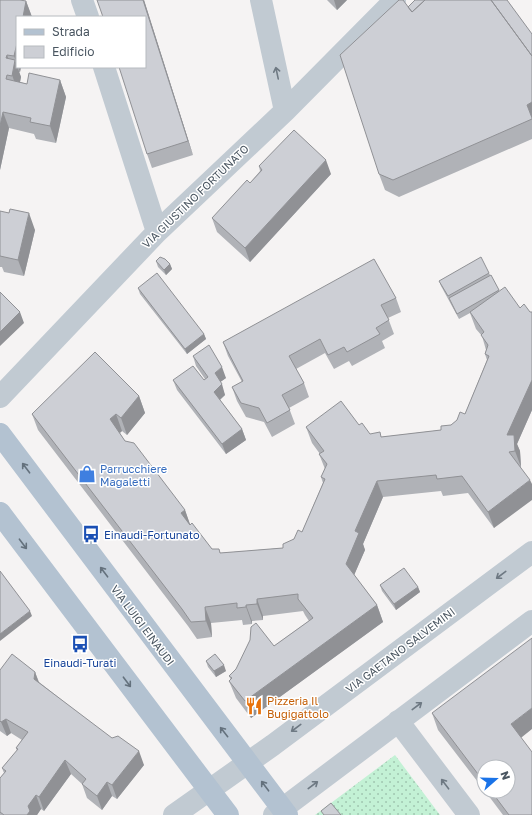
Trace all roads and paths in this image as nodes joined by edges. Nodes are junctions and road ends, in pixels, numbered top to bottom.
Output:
1 (82, 0) edge
2 (261, 0) edge
3 (395, 0) edge
4 (88, 16) edge
5 (104, 68) edge
6 (285, 111) junction
7 (157, 232) junction
8 (0, 397) edge
9 (0, 434) edge
10 (0, 513) edge
11 (532, 552) edge
12 (532, 621) edge
13 (398, 721) junction
14 (248, 763) junction
15 (209, 791) junction
16 (281, 813) edge
17 (174, 815) edge
18 (228, 815) edge
19 (468, 815) edge

1 - 4 street
6 -> 2 street
3 - 6 street, VIA GIUSTINO FORTUNATO
5 - 7 street
6 - 7 street, VIA GIUSTINO FORTUNATO
7 - 8 street, VIA GIUSTINO FORTUNATO
14 -> 9 main road, VIA LUIGI EINAUDI
10 -> 15 main road
11 -> 14 street, VIA GAETANO SALVEMINI
13 -> 12 street
16 -> 13 street
19 -> 13 street
14 - 15 street, VIA GAETANO SALVEMINI
16 -> 14 main road, VIA LUIGI EINAUDI
15 - 17 street, VIA GAETANO SALVEMINI
15 - 18 main road

